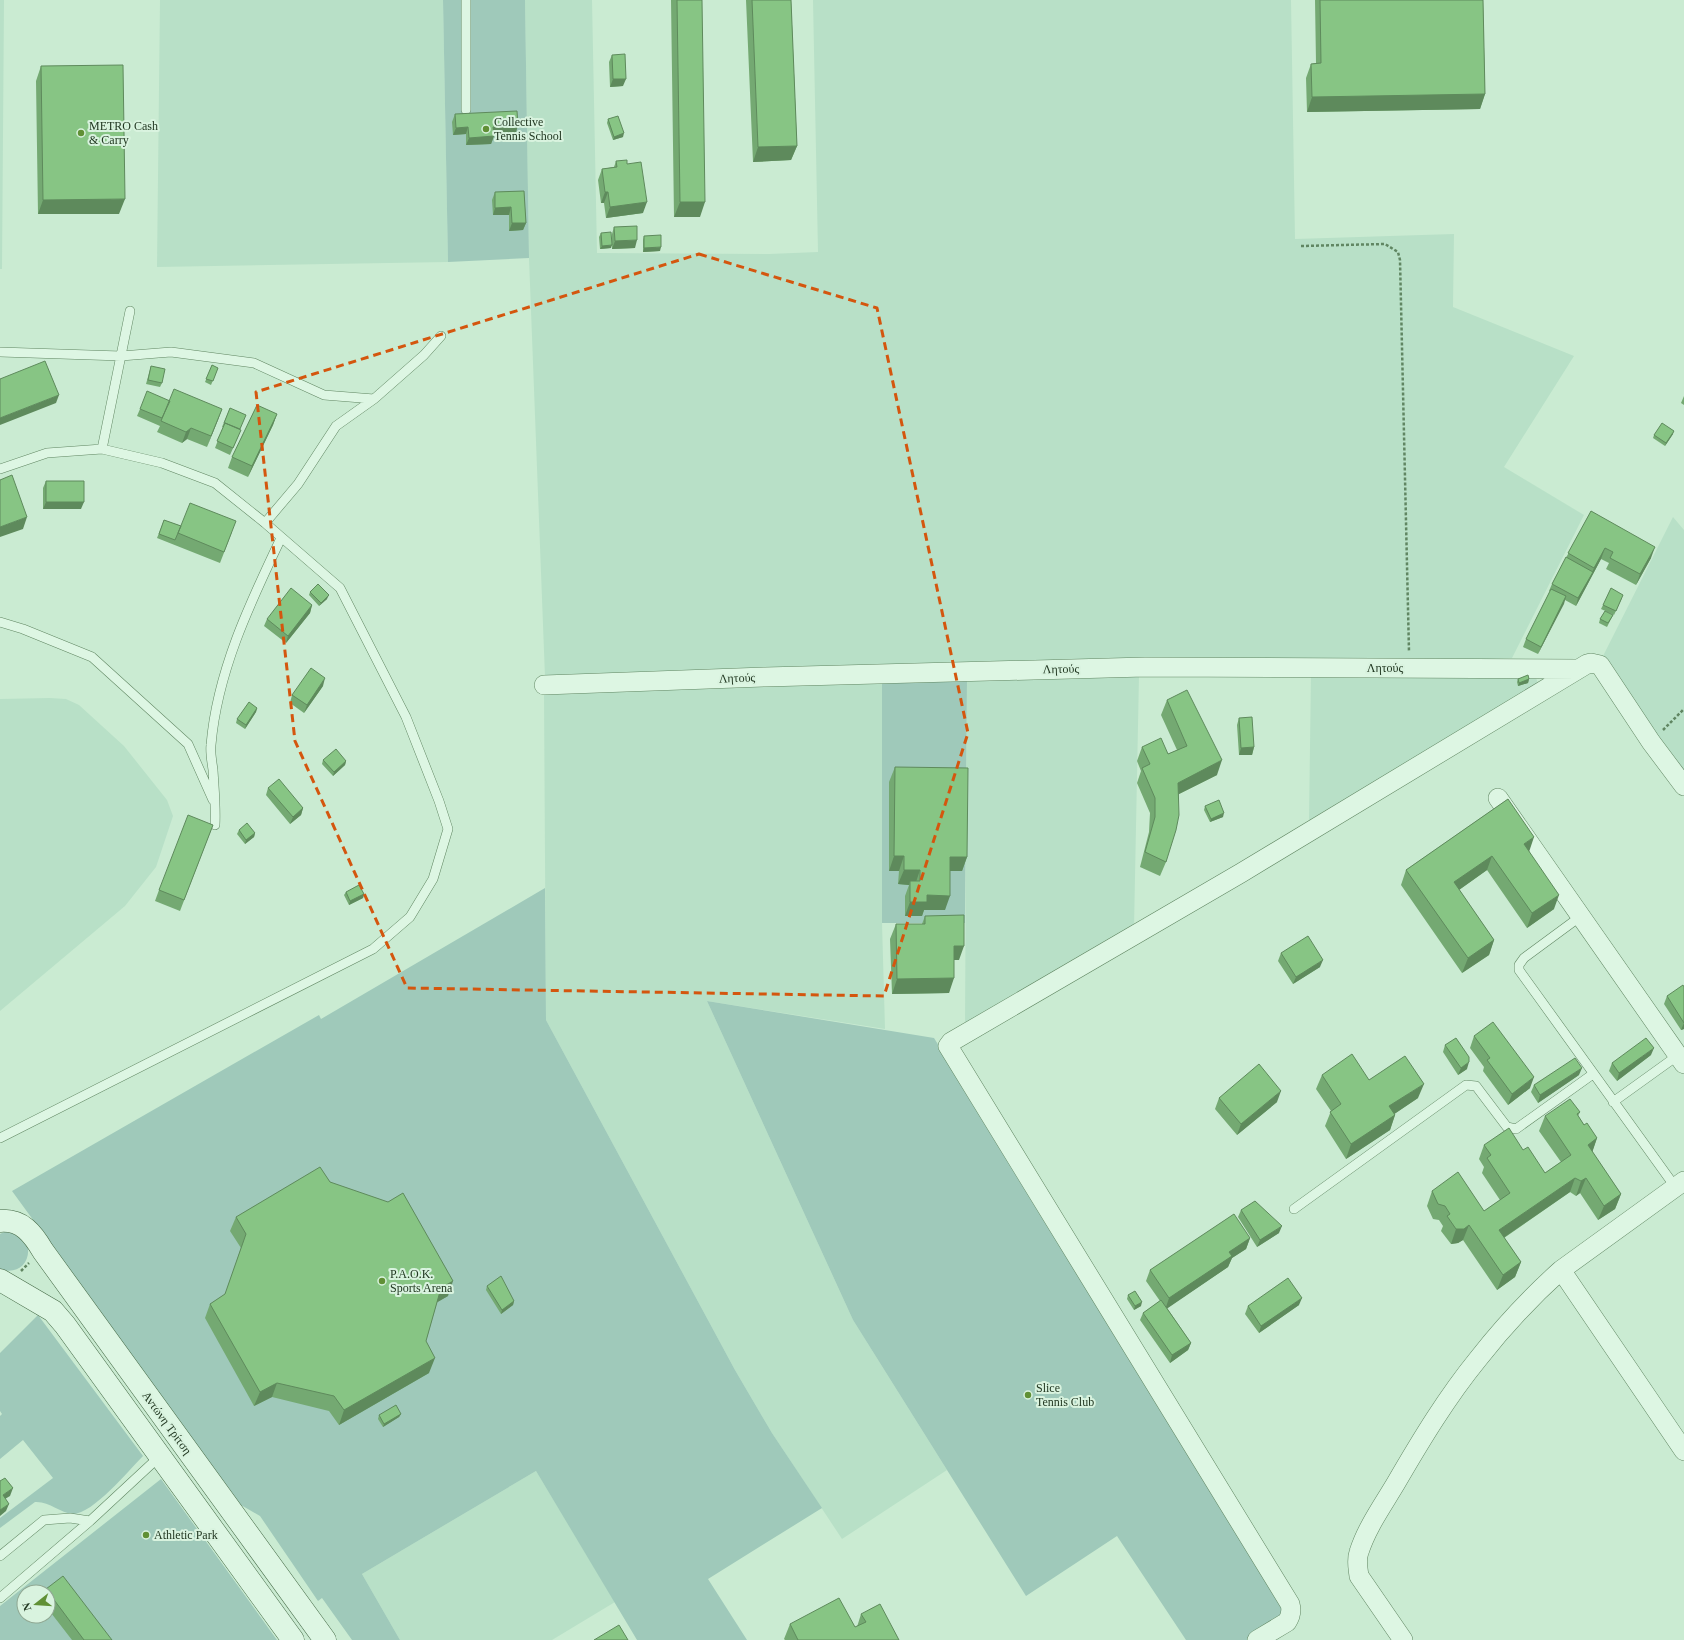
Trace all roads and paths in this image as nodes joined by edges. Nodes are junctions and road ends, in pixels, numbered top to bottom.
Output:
1 (466, 0) edge
2 (466, 110) dead end
3 (1301, 246) dead end
4 (130, 311) dead end
5 (441, 336) dead end
6 (0, 352) edge
7 (122, 356) junction
8 (374, 399) junction
9 (102, 449) junction
10 (0, 469) edge
11 (265, 523) junction
12 (281, 538) junction
13 (0, 622) edge
14 (1409, 668) junction
15 (1579, 669) junction
16 (544, 685) dead end
17 (1684, 709) edge
18 (1651, 742) junction
19 (1684, 786) edge
20 (1498, 798) dead end
21 (216, 807) junction
22 (215, 825) dead end
23 (1581, 916) junction
24 (1680, 1060) edge
25 (1593, 1074) junction
26 (1613, 1102) junction
27 (0, 1138) edge
28 (1680, 1184) edge
29 (1294, 1209) dead end
30 (0, 1221) edge
31 (43, 1251) junction
32 (1561, 1270) junction
33 (3, 1282) edge
34 (1684, 1452) edge
35 (160, 1456) junction
36 (90, 1521) junction
37 (0, 1556) edge
38 (0, 1598) edge
39 (294, 1640) edge
40 (325, 1640) edge
41 (1258, 1640) edge
42 (1403, 1640) edge

1 - 2 lane
3 - 14 path
4 - 7 lane
5 - 8 lane
6 - 7 lane
7 - 8 lane
7 - 9 lane
8 - 11 lane
9 - 10 lane
9 - 11 lane
11 - 12 lane
12 - 21 lane
12 - 27 lane
13 - 21 lane
14 - 15 street, Λητούς
14 - 16 street, Λητούς
15 - 18 street
15 - 41 street
17 - 18 path
18 - 19 street
20 - 23 street
21 - 22 lane
23 - 24 street
23 - 25 lane
24 - 26 lane
25 - 26 lane
25 - 29 lane
26 - 28 lane
28 - 32 street
30 - 31 street, Αντώνη Τρίτση
31 - 33 path
31 - 40 street, Αντώνη Τρίτση
32 - 34 street
32 - 42 street
33 - 35 street, Αντώνη Τρίτση
35 - 36 lane
35 - 39 street, Αντώνη Τρίτση
36 - 37 lane
36 - 38 lane

